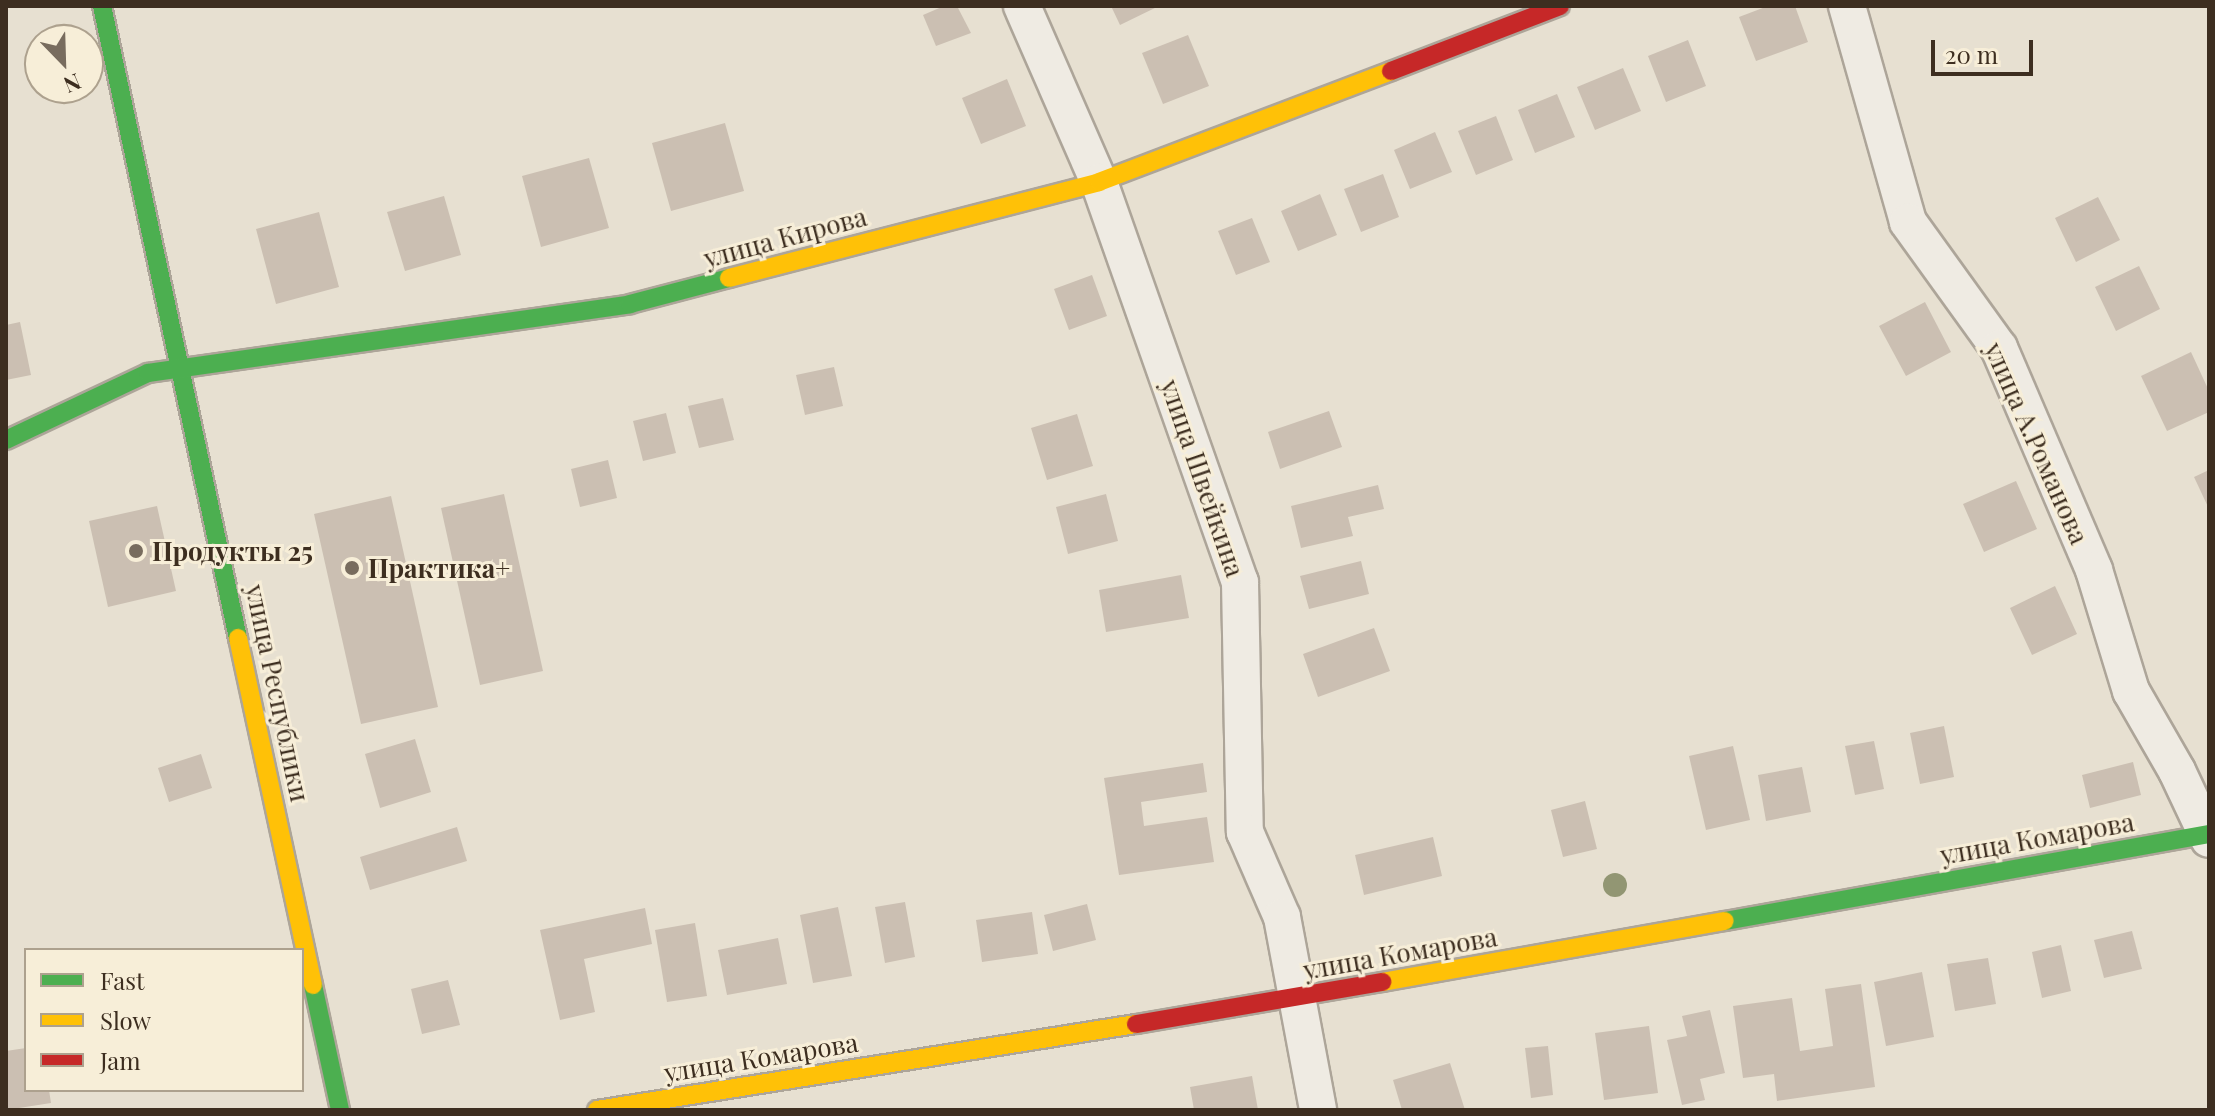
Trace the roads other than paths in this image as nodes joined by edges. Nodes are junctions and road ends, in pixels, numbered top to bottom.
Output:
1 (102, 6) edge
2 (1022, 6) edge
3 (1560, 6) edge
4 (1847, 6) edge
5 (1099, 182) junction
6 (181, 368) junction
7 (6, 440) edge
8 (2207, 836) edge
9 (1295, 998) junction
10 (340, 1110) edge
11 (597, 1110) edge
12 (1318, 1110) edge

1 - 6 street, улица Республики
2 - 5 street, улица Швейкина
3 - 5 street, улица Кирова
4 - 8 street, улица А.Романова
5 - 6 street, улица Кирова
5 - 9 street, улица Швейкина
6 - 7 street, улица Кирова
6 - 10 street, улица Республики
8 - 9 street, улица Комарова
9 - 11 street, улица Комарова
9 - 12 street, улица Швейкина

